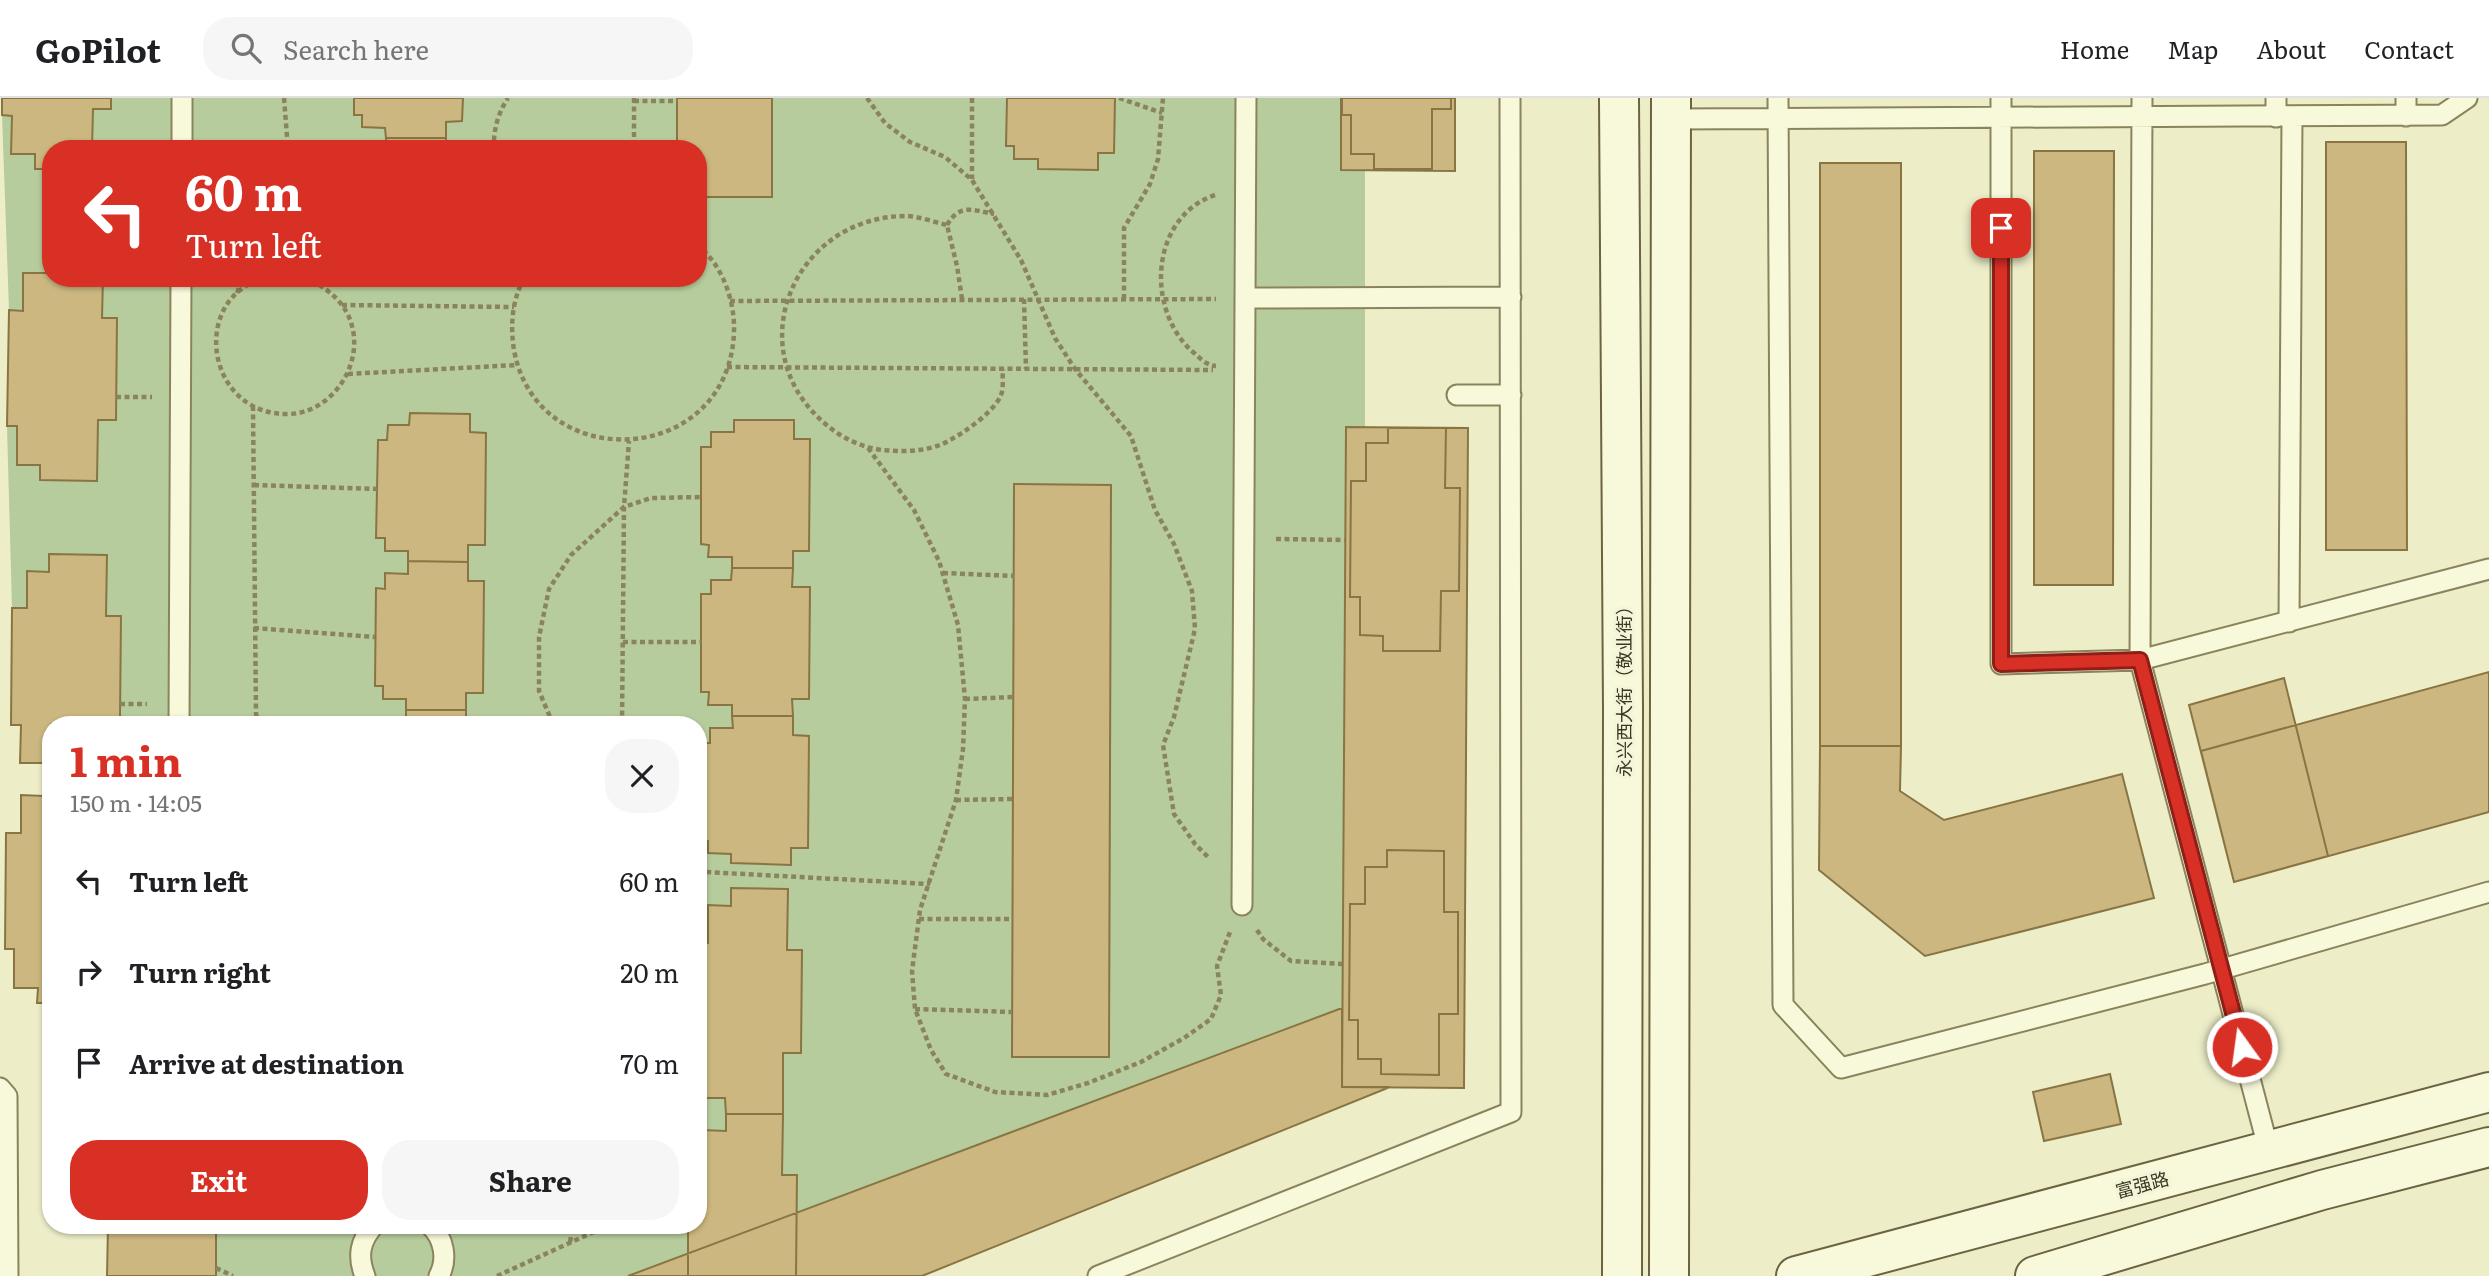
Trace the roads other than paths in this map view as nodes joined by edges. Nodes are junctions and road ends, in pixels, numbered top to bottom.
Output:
1 (182, 98) edge
2 (1246, 98) edge
3 (1510, 98) edge
4 (1619, 98) edge
5 (1778, 98) edge
6 (2001, 98) edge
7 (2466, 98) edge
8 (2406, 107) edge
9 (1671, 108) edge
10 (2142, 108) edge
11 (2281, 110) edge
12 (1778, 119) junction
13 (2001, 119) junction
14 (182, 140) edge
15 (181, 287) edge
16 (1511, 297) junction
17 (1245, 298) junction
18 (1457, 395) dead end
19 (1511, 395) junction
20 (2489, 569) edge
21 (2289, 622) junction
22 (2140, 660) junction
23 (179, 716) edge
24 (2489, 892) edge
25 (1242, 905) road end
26 (2222, 970) junction
27 (0, 1088) edge
28 (2489, 1092) edge
29 (2489, 1147) edge
30 (2269, 1151) junction
31 (367, 1234) edge
32 (436, 1234) edge
33 (8, 1276) edge
34 (365, 1276) edge
35 (439, 1276) edge
36 (1098, 1276) edge
37 (1622, 1276) edge
38 (1670, 1276) edge
39 (1796, 1276) edge
40 (2035, 1276) edge

1 - 14 lane
2 - 17 lane
3 - 16 lane
4 - 37 main road, 永兴西大街（敬业街）
5 - 12 lane
6 - 13 lane
7 - 8 lane
8 - 11 lane
9 - 12 lane
9 - 38 main road
10 - 11 lane
10 - 13 lane
10 - 22 lane
11 - 21 lane
12 - 13 lane
12 - 26 lane
13 - 22 lane
15 - 23 lane
16 - 17 lane
16 - 19 lane
17 - 25 lane
18 - 19 lane
19 - 36 lane
20 - 21 lane
21 - 22 lane
22 - 26 lane
24 - 26 lane
26 - 30 lane
27 - 33 lane
28 - 30 main road, 富强路
29 - 40 main road
30 - 39 main road, 富强路
31 - 34 lane
32 - 35 lane

